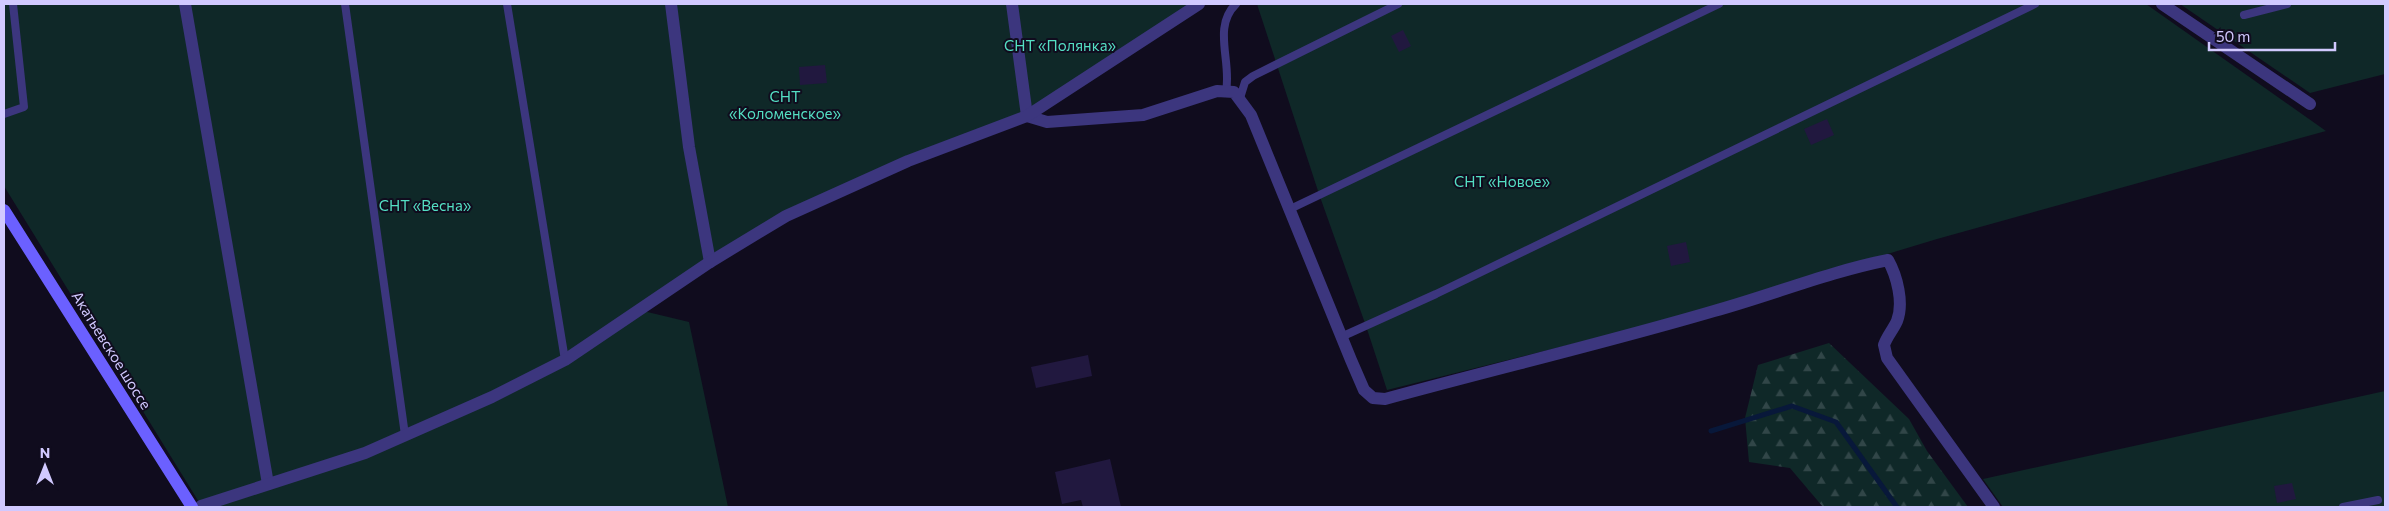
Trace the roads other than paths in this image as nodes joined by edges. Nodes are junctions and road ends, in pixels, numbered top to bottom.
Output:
1 (13, 4) edge
2 (185, 4) edge
3 (345, 4) edge
4 (507, 4) edge
5 (670, 4) edge
6 (1012, 4) edge
7 (1199, 4) edge
8 (1236, 4) edge
9 (1398, 4) edge
10 (1719, 4) edge
11 (2035, 4) edge
12 (2162, 4) edge
13 (2287, 4) edge
14 (1183, 8) edge
15 (2244, 15) dead end
16 (1226, 91) junction
17 (1240, 98) junction
18 (2310, 104) dead end
19 (4, 114) edge
20 (1027, 116) junction
21 (4, 210) edge
22 (1288, 210) junction
23 (710, 262) junction
24 (1341, 337) junction
25 (566, 360) junction
26 (405, 435) junction
27 (268, 484) junction
28 (2378, 500) dead end
29 (197, 507) edge
30 (1994, 507) edge
31 (2343, 507) edge

1 - 19 lane
2 - 27 street
3 - 26 lane
4 - 25 lane
5 - 23 street
6 - 20 street
7 - 14 street
8 - 16 lane
9 - 17 lane
10 - 22 lane
11 - 24 lane
12 - 18 street
13 - 15 lane
14 - 20 street
16 - 17 street
16 - 20 street
17 - 22 street
20 - 23 street
21 - 29 main road, Акатьевское шоссе
22 - 24 street
23 - 25 street
24 - 30 street
25 - 26 street
26 - 27 street
27 - 29 street
28 - 31 lane

